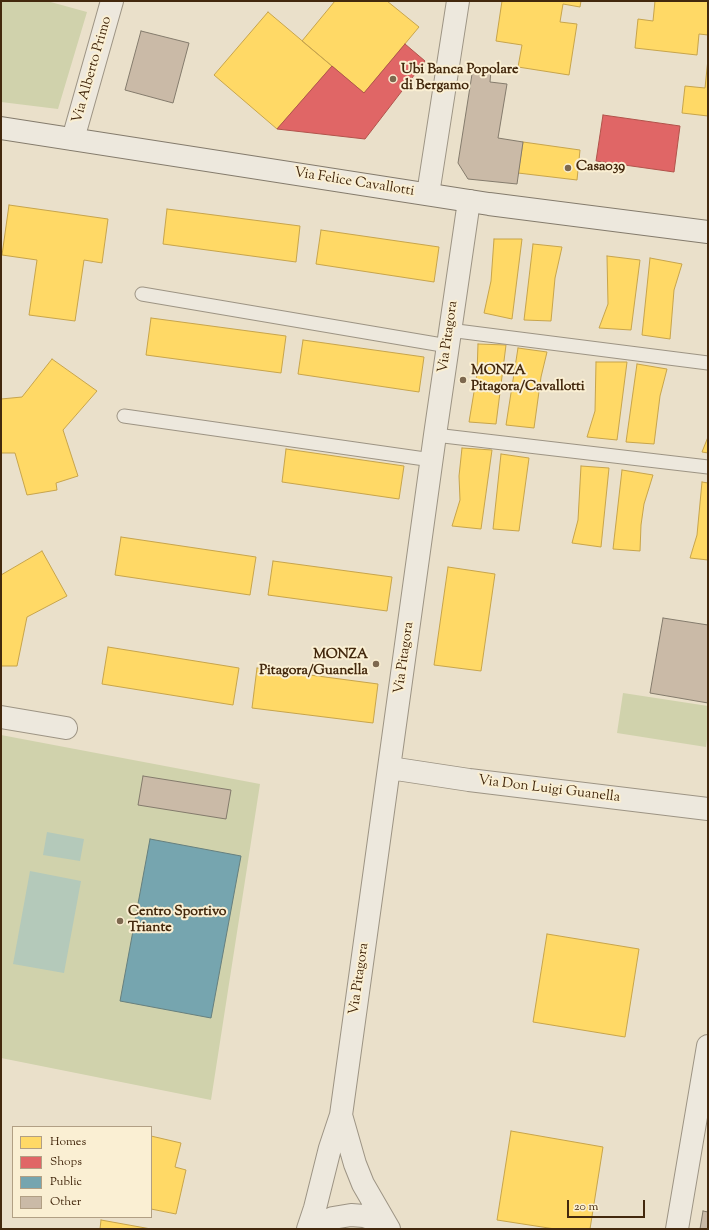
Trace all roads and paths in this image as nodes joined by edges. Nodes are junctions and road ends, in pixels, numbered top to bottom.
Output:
1 (112, 1) edge
2 (458, 1) edge
3 (1, 129) edge
4 (73, 139) junction
5 (428, 194) junction
6 (469, 201) junction
7 (708, 232) edge
8 (142, 294) dead end
9 (449, 338) junction
10 (708, 363) edge
11 (124, 416) dead end
12 (435, 435) junction
13 (432, 460) junction
14 (708, 467) edge
15 (1, 717) edge
16 (66, 728) dead end
17 (390, 768) junction
18 (708, 809) edge
19 (708, 1046) edge
20 (341, 1116) junction
21 (308, 1229) edge
22 (314, 1229) edge
23 (389, 1229) edge
24 (677, 1229) edge

1 - 4 street, Via Alberto Primo
2 - 5 street
3 - 4 street, Via Felice Cavallotti
4 - 5 street, Via Felice Cavallotti
5 - 6 street, Via Felice Cavallotti
6 - 7 street, Via Felice Cavallotti
6 - 9 street, Via Pitagora
8 - 9 lane
9 - 10 lane
9 - 12 street, Via Pitagora
11 - 13 lane
12 - 13 street, Via Pitagora
12 - 14 lane
13 - 17 street, Via Pitagora
15 - 16 street
17 - 18 street, Via Don Luigi Guanella
17 - 20 street, Via Pitagora
19 - 24 street
20 - 21 street, Via Pitagora
20 - 23 street, Via Pitagora
22 - 23 street

